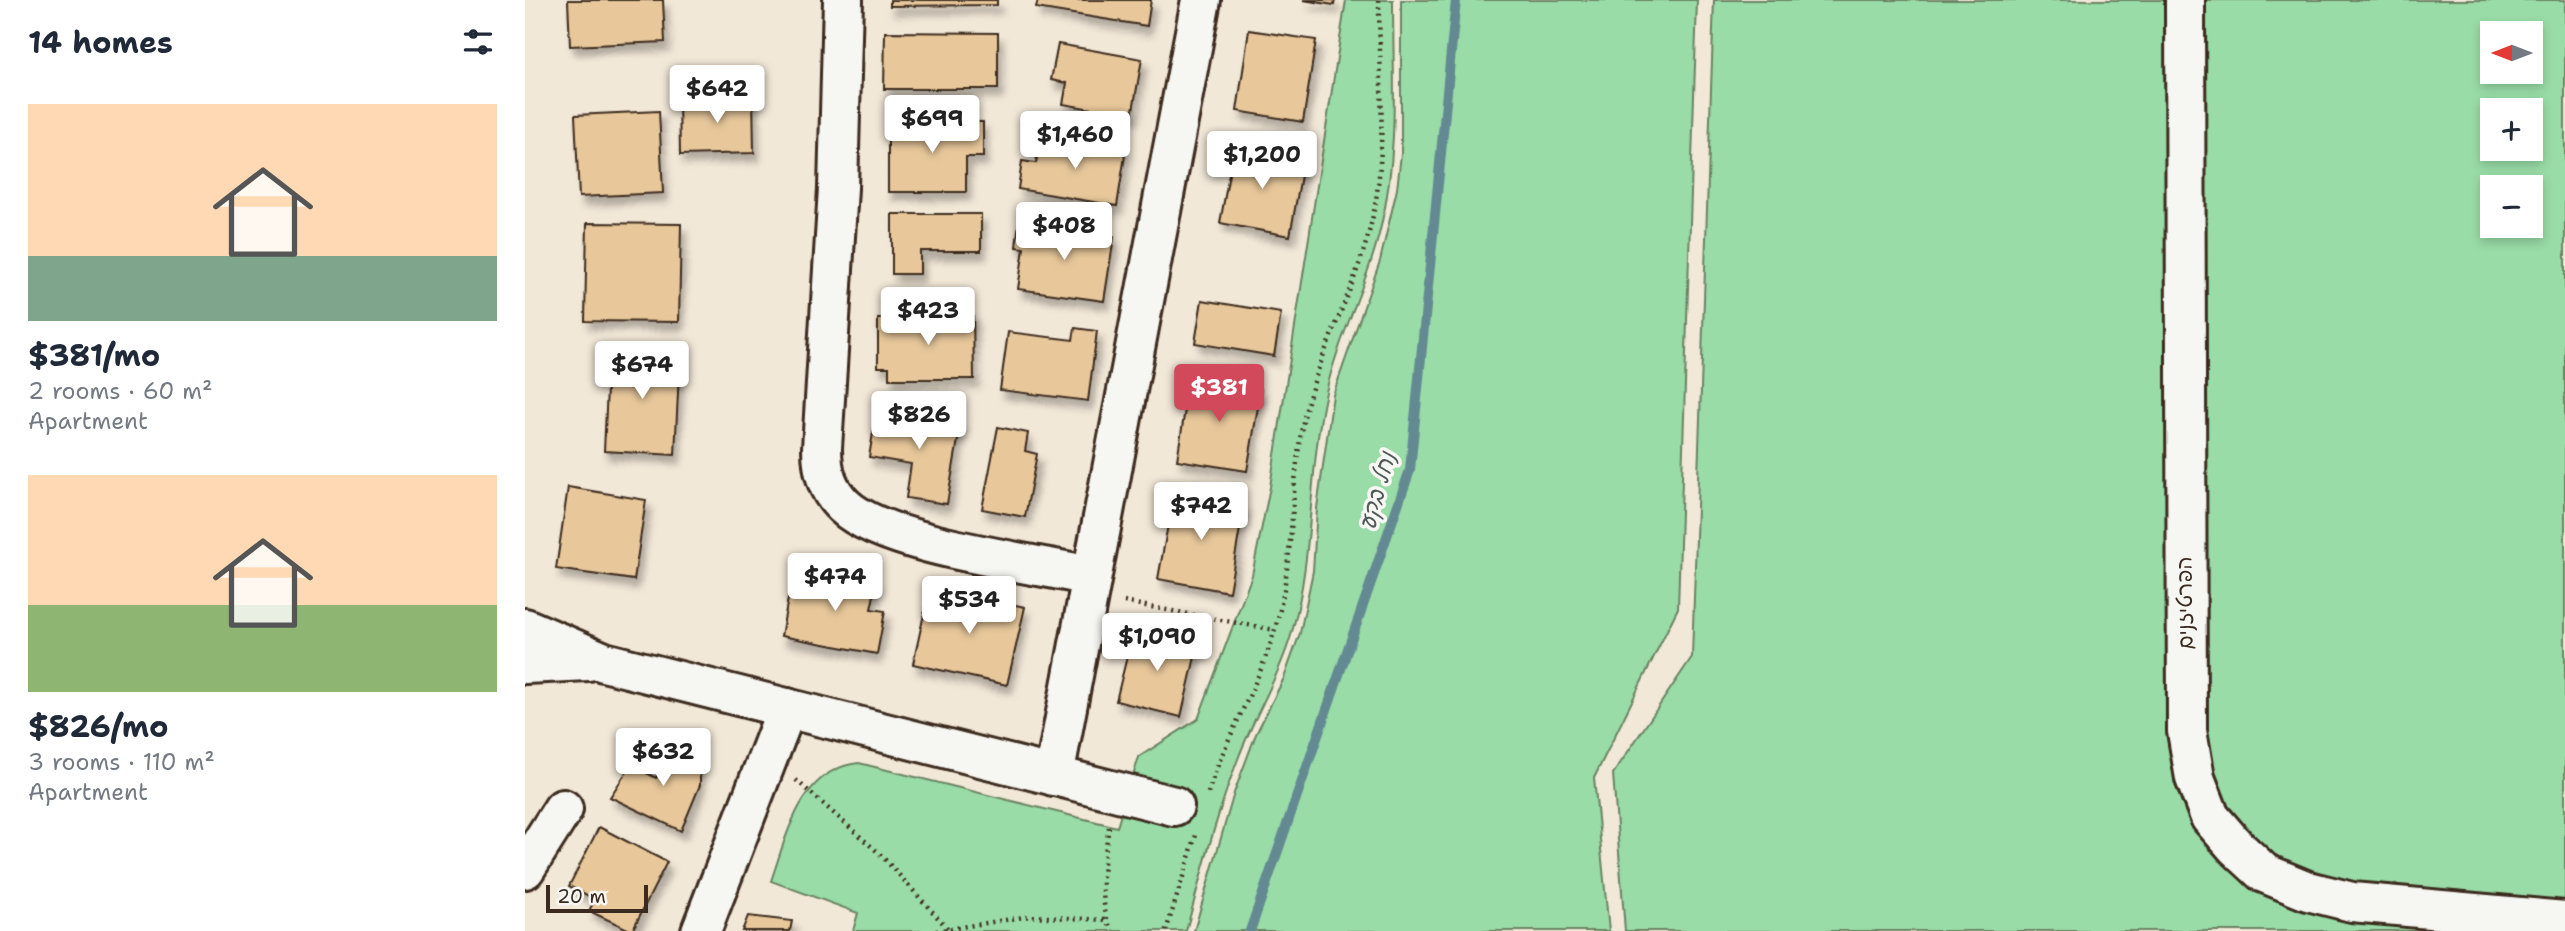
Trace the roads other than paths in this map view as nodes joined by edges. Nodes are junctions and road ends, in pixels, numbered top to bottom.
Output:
1 (843, 0) edge
2 (1201, 0) edge
3 (2185, 0) edge
4 (1090, 585) junction
5 (525, 628) edge
6 (604, 662) junction
7 (525, 664) edge
8 (787, 708) junction
9 (1054, 776) junction
10 (563, 809) dead end
11 (1193, 811) road end
12 (525, 869) edge
13 (2565, 921) edge
14 (701, 931) edge

1 - 4 street
2 - 4 street
3 - 13 street, הפרטיזנים
4 - 9 street
5 - 6 street
6 - 7 street
6 - 8 street
8 - 9 street
8 - 14 street
9 - 11 street
10 - 12 street

